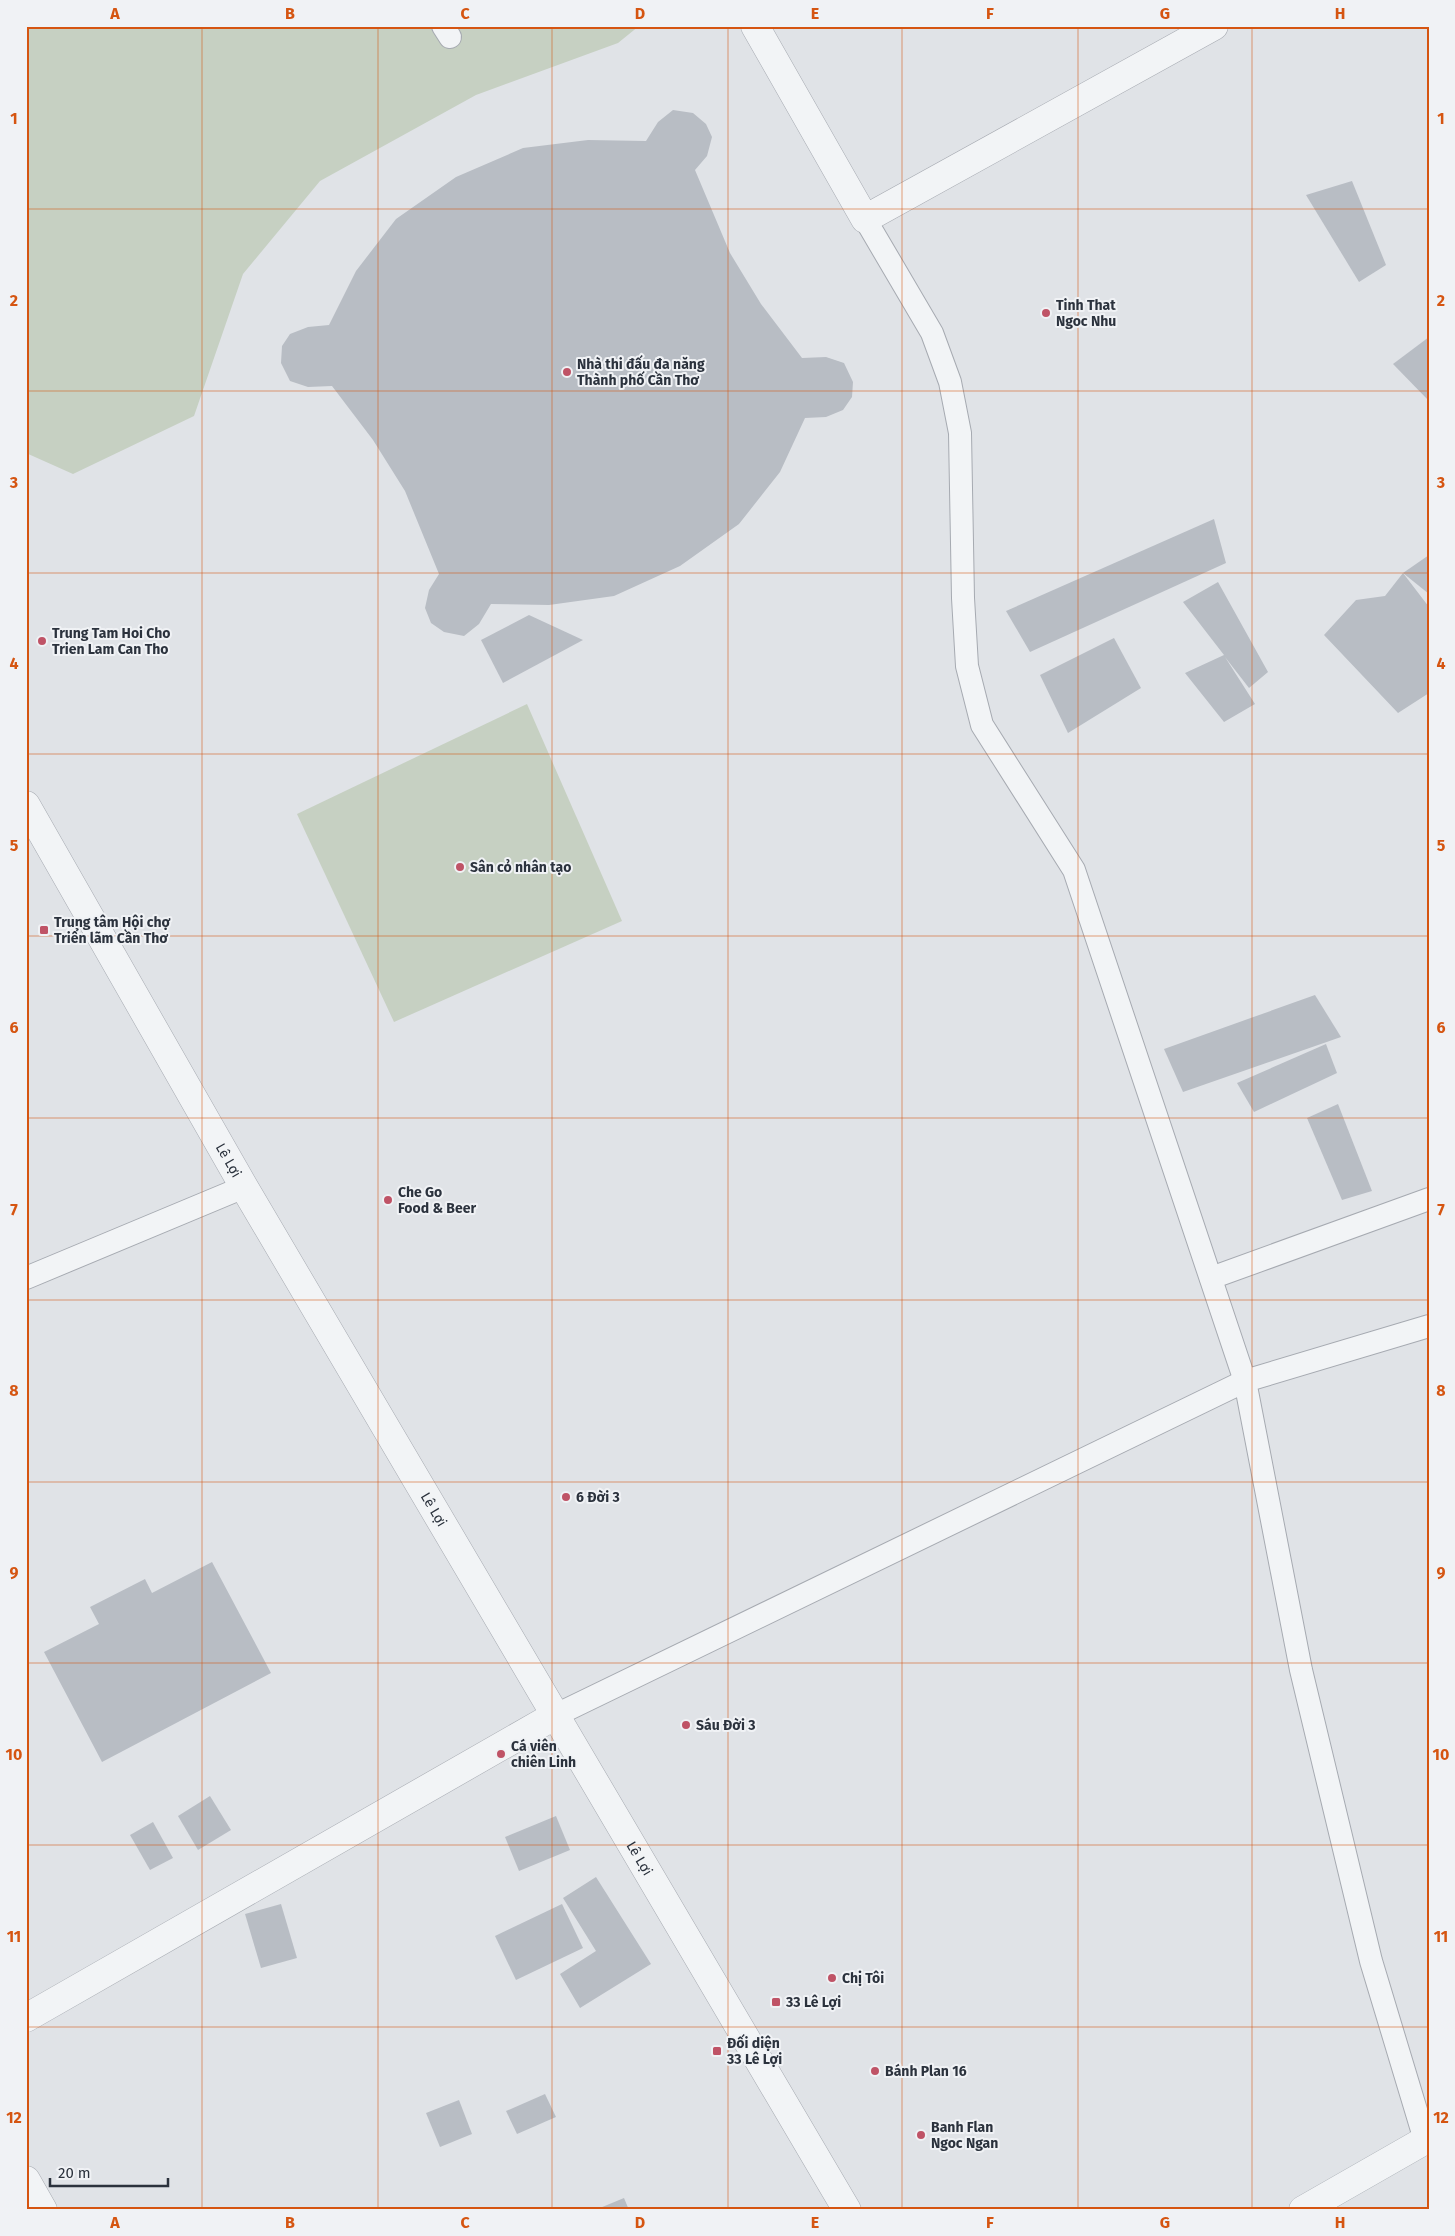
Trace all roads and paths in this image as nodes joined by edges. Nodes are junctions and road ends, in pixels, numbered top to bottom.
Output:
1 (755, 26) edge
2 (1214, 26) edge
3 (865, 219) junction
4 (26, 805) edge
5 (244, 1187) junction
6 (1429, 1199) edge
7 (26, 1278) edge
8 (1211, 1278) junction
9 (1429, 1326) edge
10 (1245, 1381) junction
11 (554, 1716) junction
12 (26, 2018) edge
13 (1427, 2139) edge
14 (26, 2180) edge
15 (43, 2210) edge
16 (847, 2210) edge
17 (1303, 2210) edge

1 - 3 street
2 - 3 street
3 - 8 lane
4 - 5 street, Lê Lợi
5 - 7 lane
5 - 11 street, Lê Lợi
6 - 8 lane
8 - 10 lane
9 - 10 lane
10 - 11 lane
10 - 13 lane
11 - 12 street
11 - 16 street, Lê Lợi
13 - 17 street
14 - 15 street

